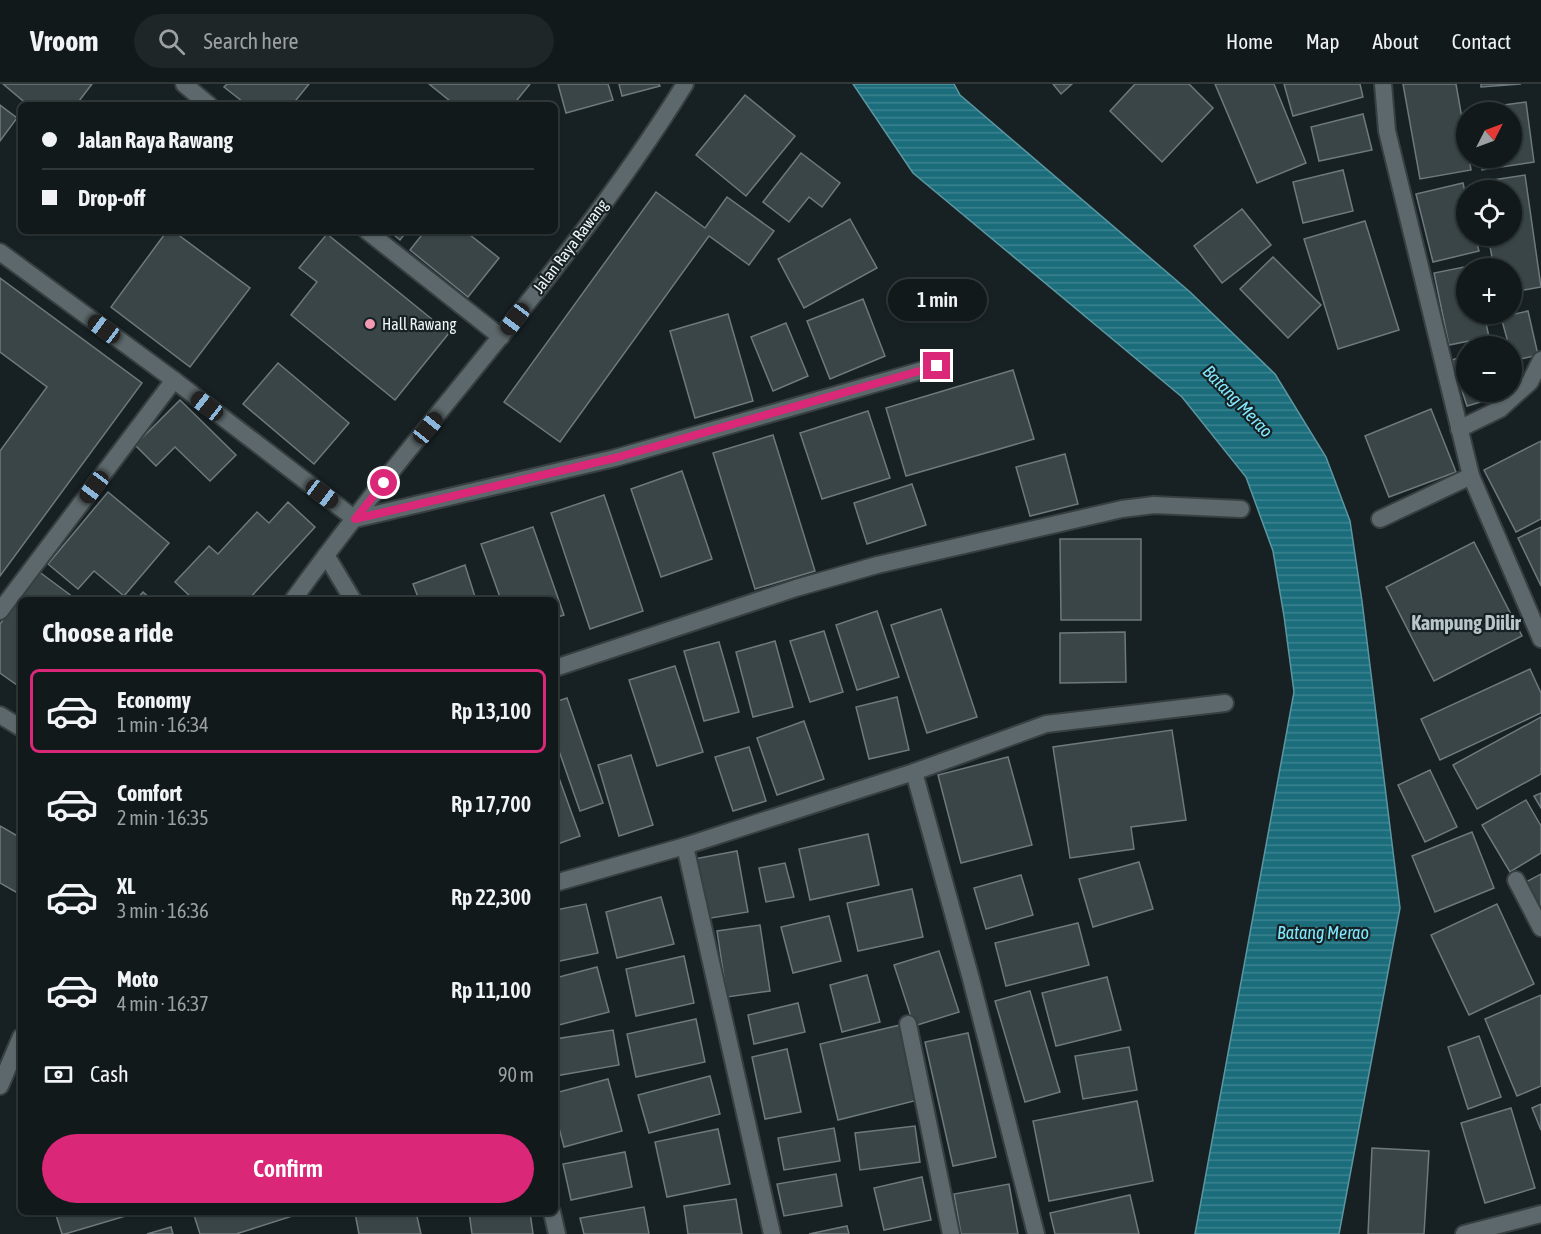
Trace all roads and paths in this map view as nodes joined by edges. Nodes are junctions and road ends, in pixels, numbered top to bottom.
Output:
1 (184, 84) edge
2 (685, 84) edge
3 (1383, 84) edge
4 (205, 102) edge
5 (371, 234) edge
6 (0, 252) edge
7 (501, 337) junction
8 (1541, 360) edge
9 (937, 366) dead end
10 (174, 380) junction
11 (1459, 429) junction
12 (1471, 476) junction
13 (1241, 509) dead end
14 (355, 519) junction
15 (1380, 519) dead end
16 (326, 555) junction
17 (295, 597) edge
18 (351, 597) edge
19 (0, 611) edge
20 (1541, 639) edge
21 (558, 667) edge
22 (1225, 703) dead end
23 (0, 715) edge
24 (18, 726) edge
25 (914, 772) junction
26 (685, 846) junction
27 (1516, 880) dead end
28 (558, 882) edge
29 (1541, 928) edge
30 (908, 1024) dead end
31 (18, 1046) edge
32 (9, 1074) edge
33 (1541, 1214) edge
34 (553, 1215) edge
35 (557, 1234) edge
36 (772, 1234) edge
37 (951, 1234) edge
38 (1036, 1234) edge
39 (1464, 1234) edge

1 - 4 street
2 - 7 street, Jalan Raya Rawang
3 - 11 street
5 - 7 street
6 - 10 street
7 - 14 street, Jalan Raya Rawang
8 - 11 street
9 - 14 street
10 - 14 street
10 - 19 street
11 - 12 street
12 - 15 street
12 - 20 street
13 - 21 street
14 - 16 street, Jalan Raya Rawang
16 - 17 street, Jalan Raya Rawang
16 - 18 street
22 - 25 street
23 - 24 street
25 - 26 street
25 - 38 street
26 - 28 street
26 - 36 street
27 - 29 street
30 - 37 street
31 - 32 street
33 - 39 street
34 - 35 street

